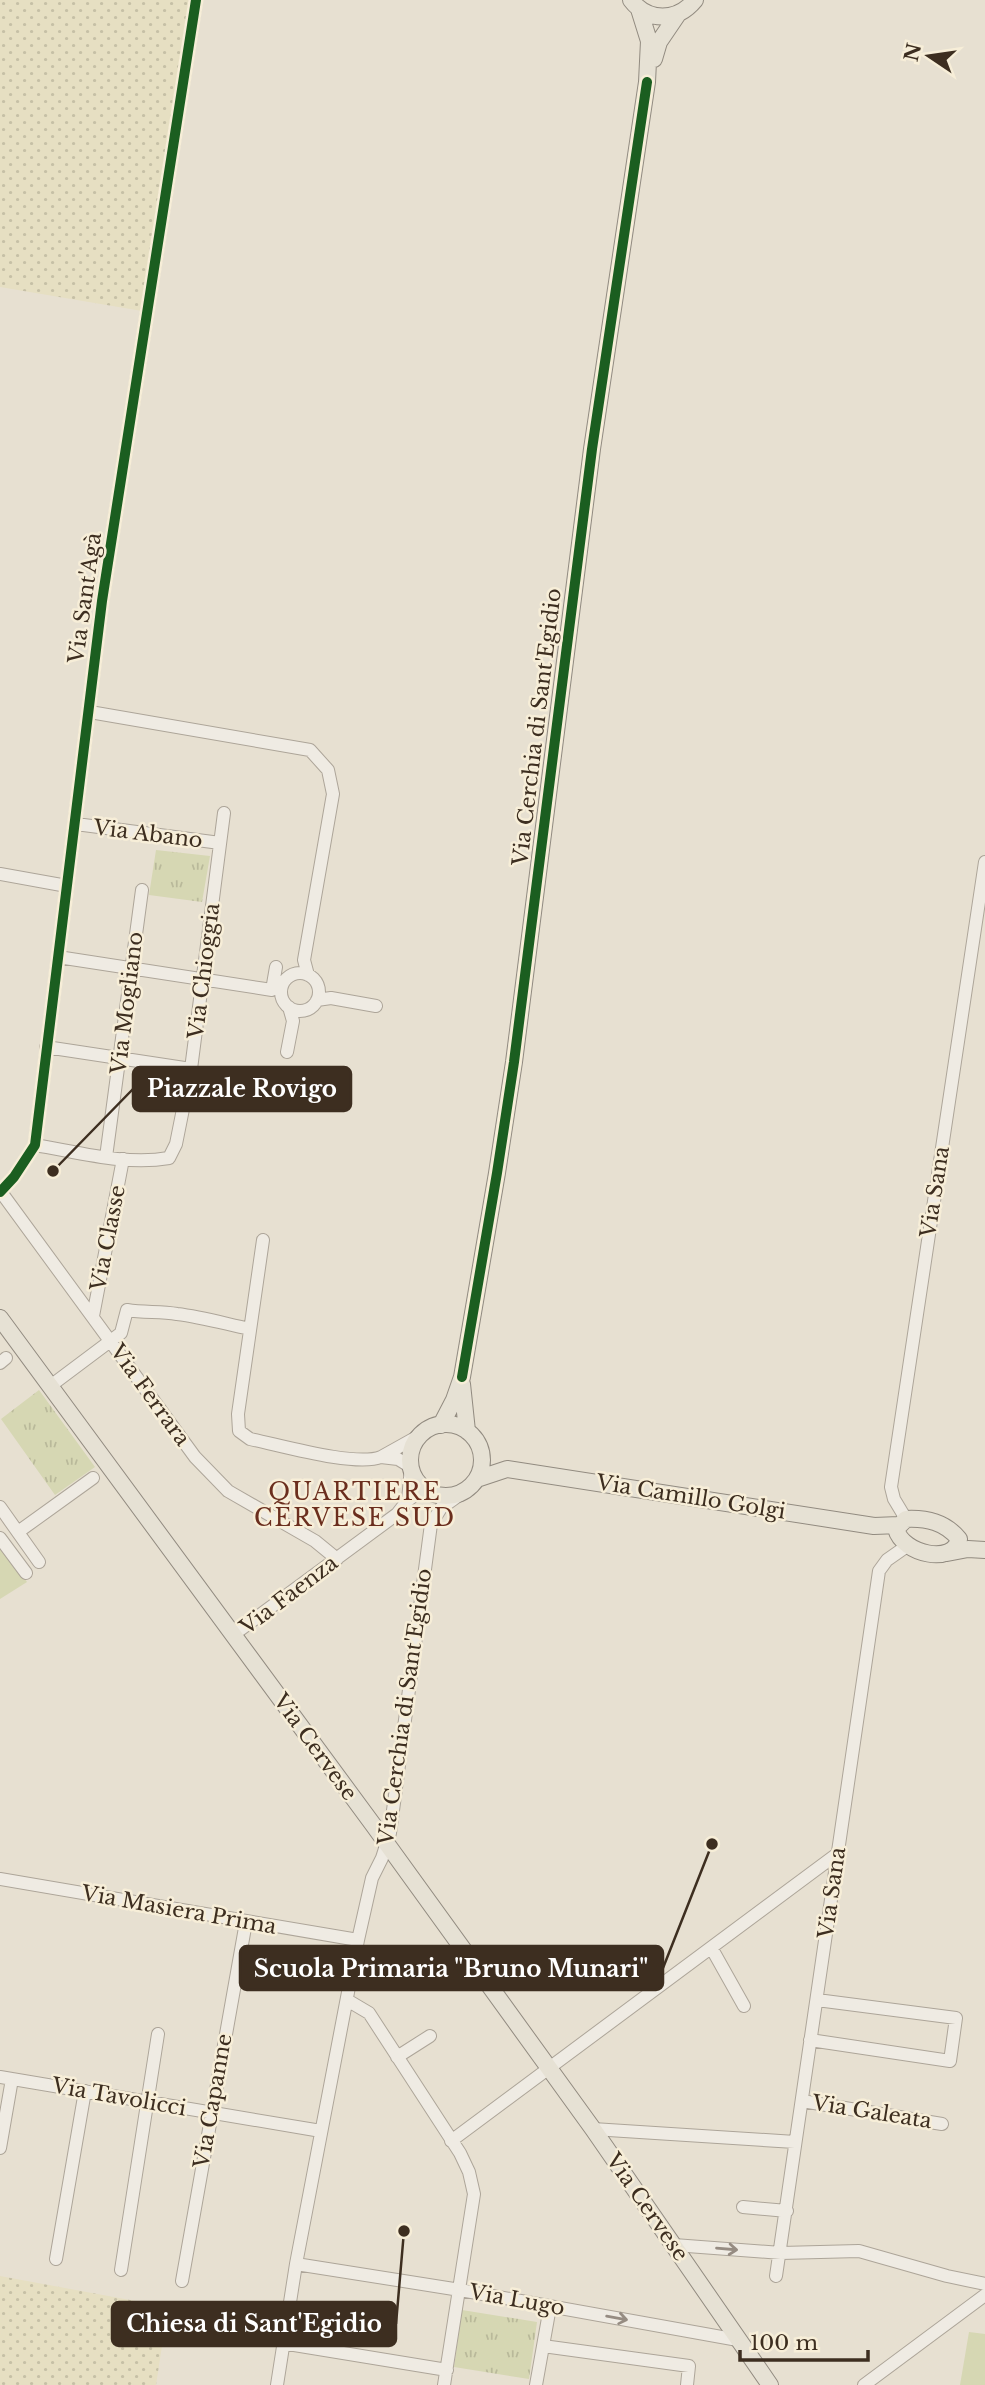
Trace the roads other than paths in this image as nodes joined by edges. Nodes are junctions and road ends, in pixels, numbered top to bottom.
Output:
1 (196, 0) edge
2 (695, 0) edge
3 (635, 5) edge
4 (678, 14) junction
5 (647, 82) junction
6 (90, 712) junction
7 (224, 813) dead end
8 (76, 824) junction
9 (220, 843) junction
10 (985, 862) edge
11 (0, 874) edge
12 (67, 886) junction
13 (142, 890) dead end
14 (58, 957) junction
15 (304, 960) junction
16 (276, 967) dead end
17 (131, 968) junction
18 (293, 975) junction
19 (308, 975) junction
20 (203, 979) junction
21 (277, 990) junction
22 (318, 995) junction
23 (376, 1006) dead end
24 (289, 1007) junction
25 (303, 1010) junction
26 (293, 1021) junction
27 (46, 1047) junction
28 (287, 1052) dead end
29 (120, 1058) junction
30 (191, 1069) junction
31 (35, 1146) junction
32 (106, 1157) junction
33 (123, 1160) junction
34 (0, 1192) edge
35 (263, 1240) dead end
36 (93, 1317) junction
37 (0, 1318) edge
38 (250, 1329) junction
39 (111, 1340) junction
40 (462, 1377) junction
41 (49, 1387) junction
42 (441, 1425) junction
43 (467, 1430) junction
44 (424, 1433) junction
45 (480, 1447) junction
46 (381, 1457) junction
47 (411, 1467) junction
48 (507, 1469) junction
49 (93, 1478) dead end
50 (477, 1479) junction
51 (430, 1492) junction
52 (462, 1493) junction
53 (408, 1500) junction
54 (0, 1507) edge
55 (951, 1529) junction
56 (18, 1532) junction
57 (903, 1532) junction
58 (2, 1540) edge
59 (985, 1544) edge
60 (985, 1550) edge
61 (945, 1553) junction
62 (337, 1559) junction
63 (39, 1562) dead end
64 (26, 1573) dead end
65 (233, 1635) junction
66 (387, 1845) junction
67 (837, 1854) junction
68 (0, 1879) edge
69 (246, 1922) junction
70 (358, 1940) junction
71 (712, 1948) junction
72 (346, 2000) junction
73 (817, 2000) junction
74 (744, 2006) dead end
75 (159, 2034) dead end
76 (430, 2036) dead end
77 (810, 2040) junction
78 (397, 2057) junction
79 (548, 2070) junction
80 (6, 2078) edge
81 (85, 2091) junction
82 (802, 2101) junction
83 (147, 2103) junction
84 (211, 2113) junction
85 (942, 2124) dead end
86 (593, 2129) junction
87 (321, 2131) junction
88 (451, 2141) junction
89 (795, 2142) junction
90 (0, 2148) edge
91 (743, 2207) dead end
92 (787, 2211) junction
93 (674, 2245) junction
94 (781, 2253) junction
95 (56, 2259) dead end
96 (296, 2264) junction
97 (121, 2270) dead end
98 (776, 2276) dead end
99 (182, 2281) dead end
100 (985, 2284) edge
101 (460, 2290) junction
102 (985, 2295) edge
103 (550, 2306) junction
104 (738, 2340) junction
105 (282, 2343) junction
106 (543, 2346) junction
107 (447, 2370) junction
108 (763, 2381) edge
109 (277, 2385) edge
110 (444, 2385) edge
111 (536, 2385) edge
112 (687, 2385) edge
113 (864, 2385) edge

1 - 6 street, Via Sant'Agà
2 - 4 main road
3 - 4 main road
3 - 5 main road, Via Cerchia di Sant'Egidio
4 - 5 main road
5 - 40 main road, Via Cerchia di Sant'Egidio
6 - 8 street, Via Sant'Agà
6 - 15 street
7 - 9 street, Via Chioggia
8 - 9 street, Via Abano
8 - 12 street, Via Sant'Agà
9 - 20 street, Via Chioggia
10 - 57 street, Via Sana
11 - 12 street
12 - 14 street, Via Sant'Agà
13 - 17 street, Via Mogliano
14 - 17 street
14 - 27 street, Via Sant'Agà
15 - 18 street
15 - 19 street
16 - 21 street
17 - 20 street
17 - 29 street, Via Mogliano
18 - 19 street
18 - 21 street
19 - 22 street
20 - 21 street
20 - 30 street, Via Chioggia
21 - 24 street
22 - 23 street
22 - 25 street
24 - 25 street
24 - 26 street
25 - 26 street
26 - 28 street
27 - 29 street
27 - 31 street, Via Sant'Agà
29 - 30 street
29 - 32 street, Via Mogliano
30 - 33 street, Via Chioggia
31 - 32 street, Via Chioggia
31 - 34 street
32 - 33 street, Via Chioggia
33 - 36 street, Via Classe
34 - 36 street, Via Ferrara
35 - 38 street
36 - 39 street, Via Ferrara
37 - 41 main road, Via Cervese
38 - 39 street
38 - 46 street
39 - 41 street
39 - 62 street, Via Ferrara
40 - 42 main road
40 - 43 main road
41 - 65 main road, Via Cervese
42 - 43 main road
42 - 44 main road
43 - 45 main road
44 - 46 street
44 - 47 main road
45 - 48 main road
45 - 50 main road
46 - 47 street
47 - 51 main road
47 - 53 street
48 - 50 main road, Via Camillo Golgi
48 - 57 main road, Via Camillo Golgi
49 - 56 street
50 - 52 main road
51 - 52 main road
51 - 53 street
52 - 66 street, Via Cerchia di Sant'Egidio
53 - 62 street, Via Faenza
54 - 56 street
55 - 57 main road
55 - 59 main road
55 - 61 main road
56 - 63 street
57 - 61 main road
57 - 67 street, Via Sana
58 - 64 street
60 - 61 main road
62 - 65 street, Via Faenza
65 - 66 main road, Via Cervese
66 - 70 street, Via Cerchia di Sant'Egidio
66 - 79 main road, Via Cervese
67 - 71 street
67 - 73 street, Via Sana
68 - 69 street, Via Masiera Prima
69 - 70 street, Via Masiera Prima
69 - 84 street, Via Capanne
70 - 72 street, Via Cerchia di Sant'Egidio
71 - 74 street
71 - 79 street
72 - 78 street
72 - 87 street, Via Cerchia di Sant'Egidio
73 - 77 street, Via Sana
73 - 77 street
75 - 83 street
76 - 78 street
77 - 82 street, Via Sana
78 - 88 street
79 - 86 main road, Via Cervese
79 - 88 street
80 - 81 street, Via Tavolicci
80 - 90 street
81 - 83 street, Via Tavolicci
81 - 95 street
82 - 85 street, Via Galeata
82 - 89 street, Via Sana
83 - 84 street, Via Tavolicci
83 - 97 street
84 - 87 street, Via Tavolicci
84 - 99 street, Via Capanne
86 - 89 street
86 - 93 main road, Via Cervese
87 - 96 street, Via Cerchia di Sant'Egidio
88 - 101 street
89 - 92 street, Via Sana
91 - 92 street
92 - 94 street, Via Sana
93 -> 94 street
93 - 104 main road, Via Cervese
94 - 98 street, Via Sana
94 - 100 street
96 - 101 street, Via Lugo
96 - 105 street, Via Cerchia di Sant'Egidio
101 - 103 street, Via Lugo
101 - 107 street
102 - 113 street
103 -> 104 street, Via Lugo
103 - 106 street
104 - 108 main road, Via Cervese
105 - 107 street
105 - 109 street, Via Cerchia di Sant'Egidio
106 - 111 street
106 - 112 street
107 - 110 street

